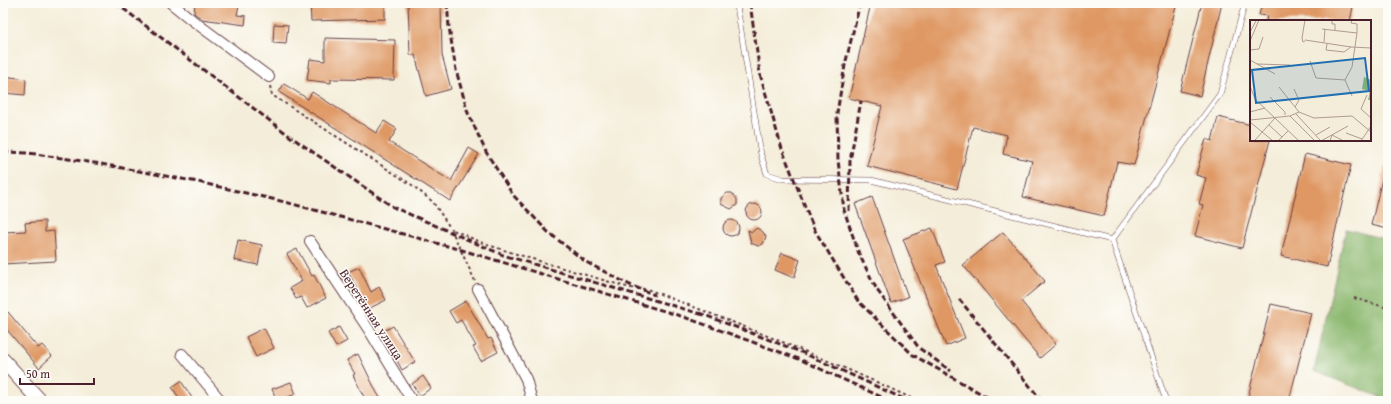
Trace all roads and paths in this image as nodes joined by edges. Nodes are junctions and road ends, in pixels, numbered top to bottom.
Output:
1 (171, 3) edge
2 (727, 3) edge
3 (1245, 3) edge
4 (737, 4) edge
5 (269, 77) joint
6 (450, 229) junction
7 (1112, 240) junction
8 (310, 241) dead end
9 (478, 289) joint
10 (1354, 298) dead end
11 (1388, 308) edge
12 (182, 354) dead end
13 (3, 360) edge
14 (40, 401) edge
15 (221, 401) edge
16 (412, 401) edge
17 (532, 401) edge
18 (917, 401) edge
19 (1166, 401) edge

1 - 5 street
2 - 4 lane
3 - 7 lane
4 - 7 lane
5 - 6 path
6 - 9 path
6 - 18 path
7 - 19 lane
8 - 16 street, Веретённая улица
9 - 17 street
10 - 11 path
12 - 15 street
13 - 14 main road

